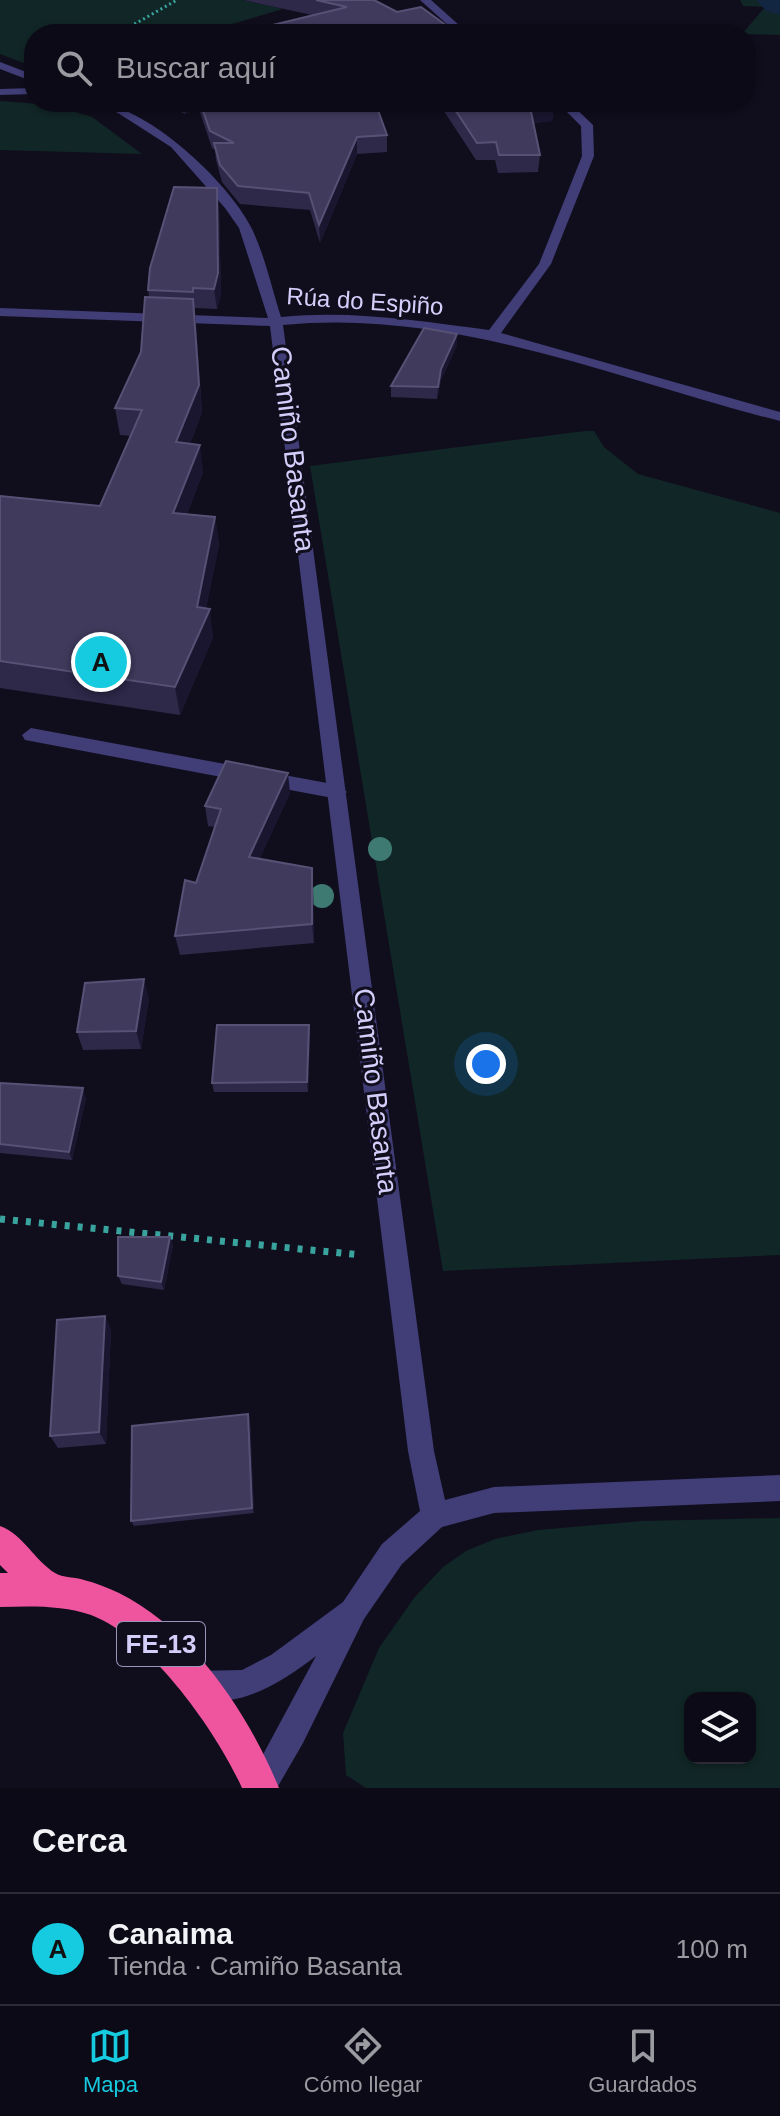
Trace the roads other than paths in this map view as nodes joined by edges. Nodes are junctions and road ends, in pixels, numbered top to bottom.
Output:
1 (425, 0) edge
2 (453, 24) edge
3 (0, 65) edge
4 (24, 75) edge
5 (24, 91) edge
6 (0, 92) edge
7 (124, 112) edge
8 (573, 112) edge
9 (0, 312) edge
10 (276, 322) junction
11 (493, 335) junction
12 (780, 417) edge
13 (31, 735) dead end
14 (338, 792) junction
15 (780, 1488) edge
16 (435, 1516) junction
17 (0, 1542) edge
18 (47, 1589) junction
19 (0, 1590) edge
20 (354, 1609) junction
21 (196, 1685) junction
22 (261, 1787) edge

1 - 2 street
3 - 4 street
5 - 6 street
7 - 10 street, Rúa do Espiño
8 - 11 street
9 - 10 street
10 - 11 street, Rúa do Espiño
10 - 14 street, Camiño Basanta
11 - 12 street, Rúa do Espiño
13 - 14 street
14 - 16 street, Camiño Basanta
15 - 16 street
16 - 20 street
17 - 18 highway
18 - 19 highway, FE-13
18 - 21 highway, FE-13
20 - 21 street
20 - 22 street
21 - 22 highway, FE-13

